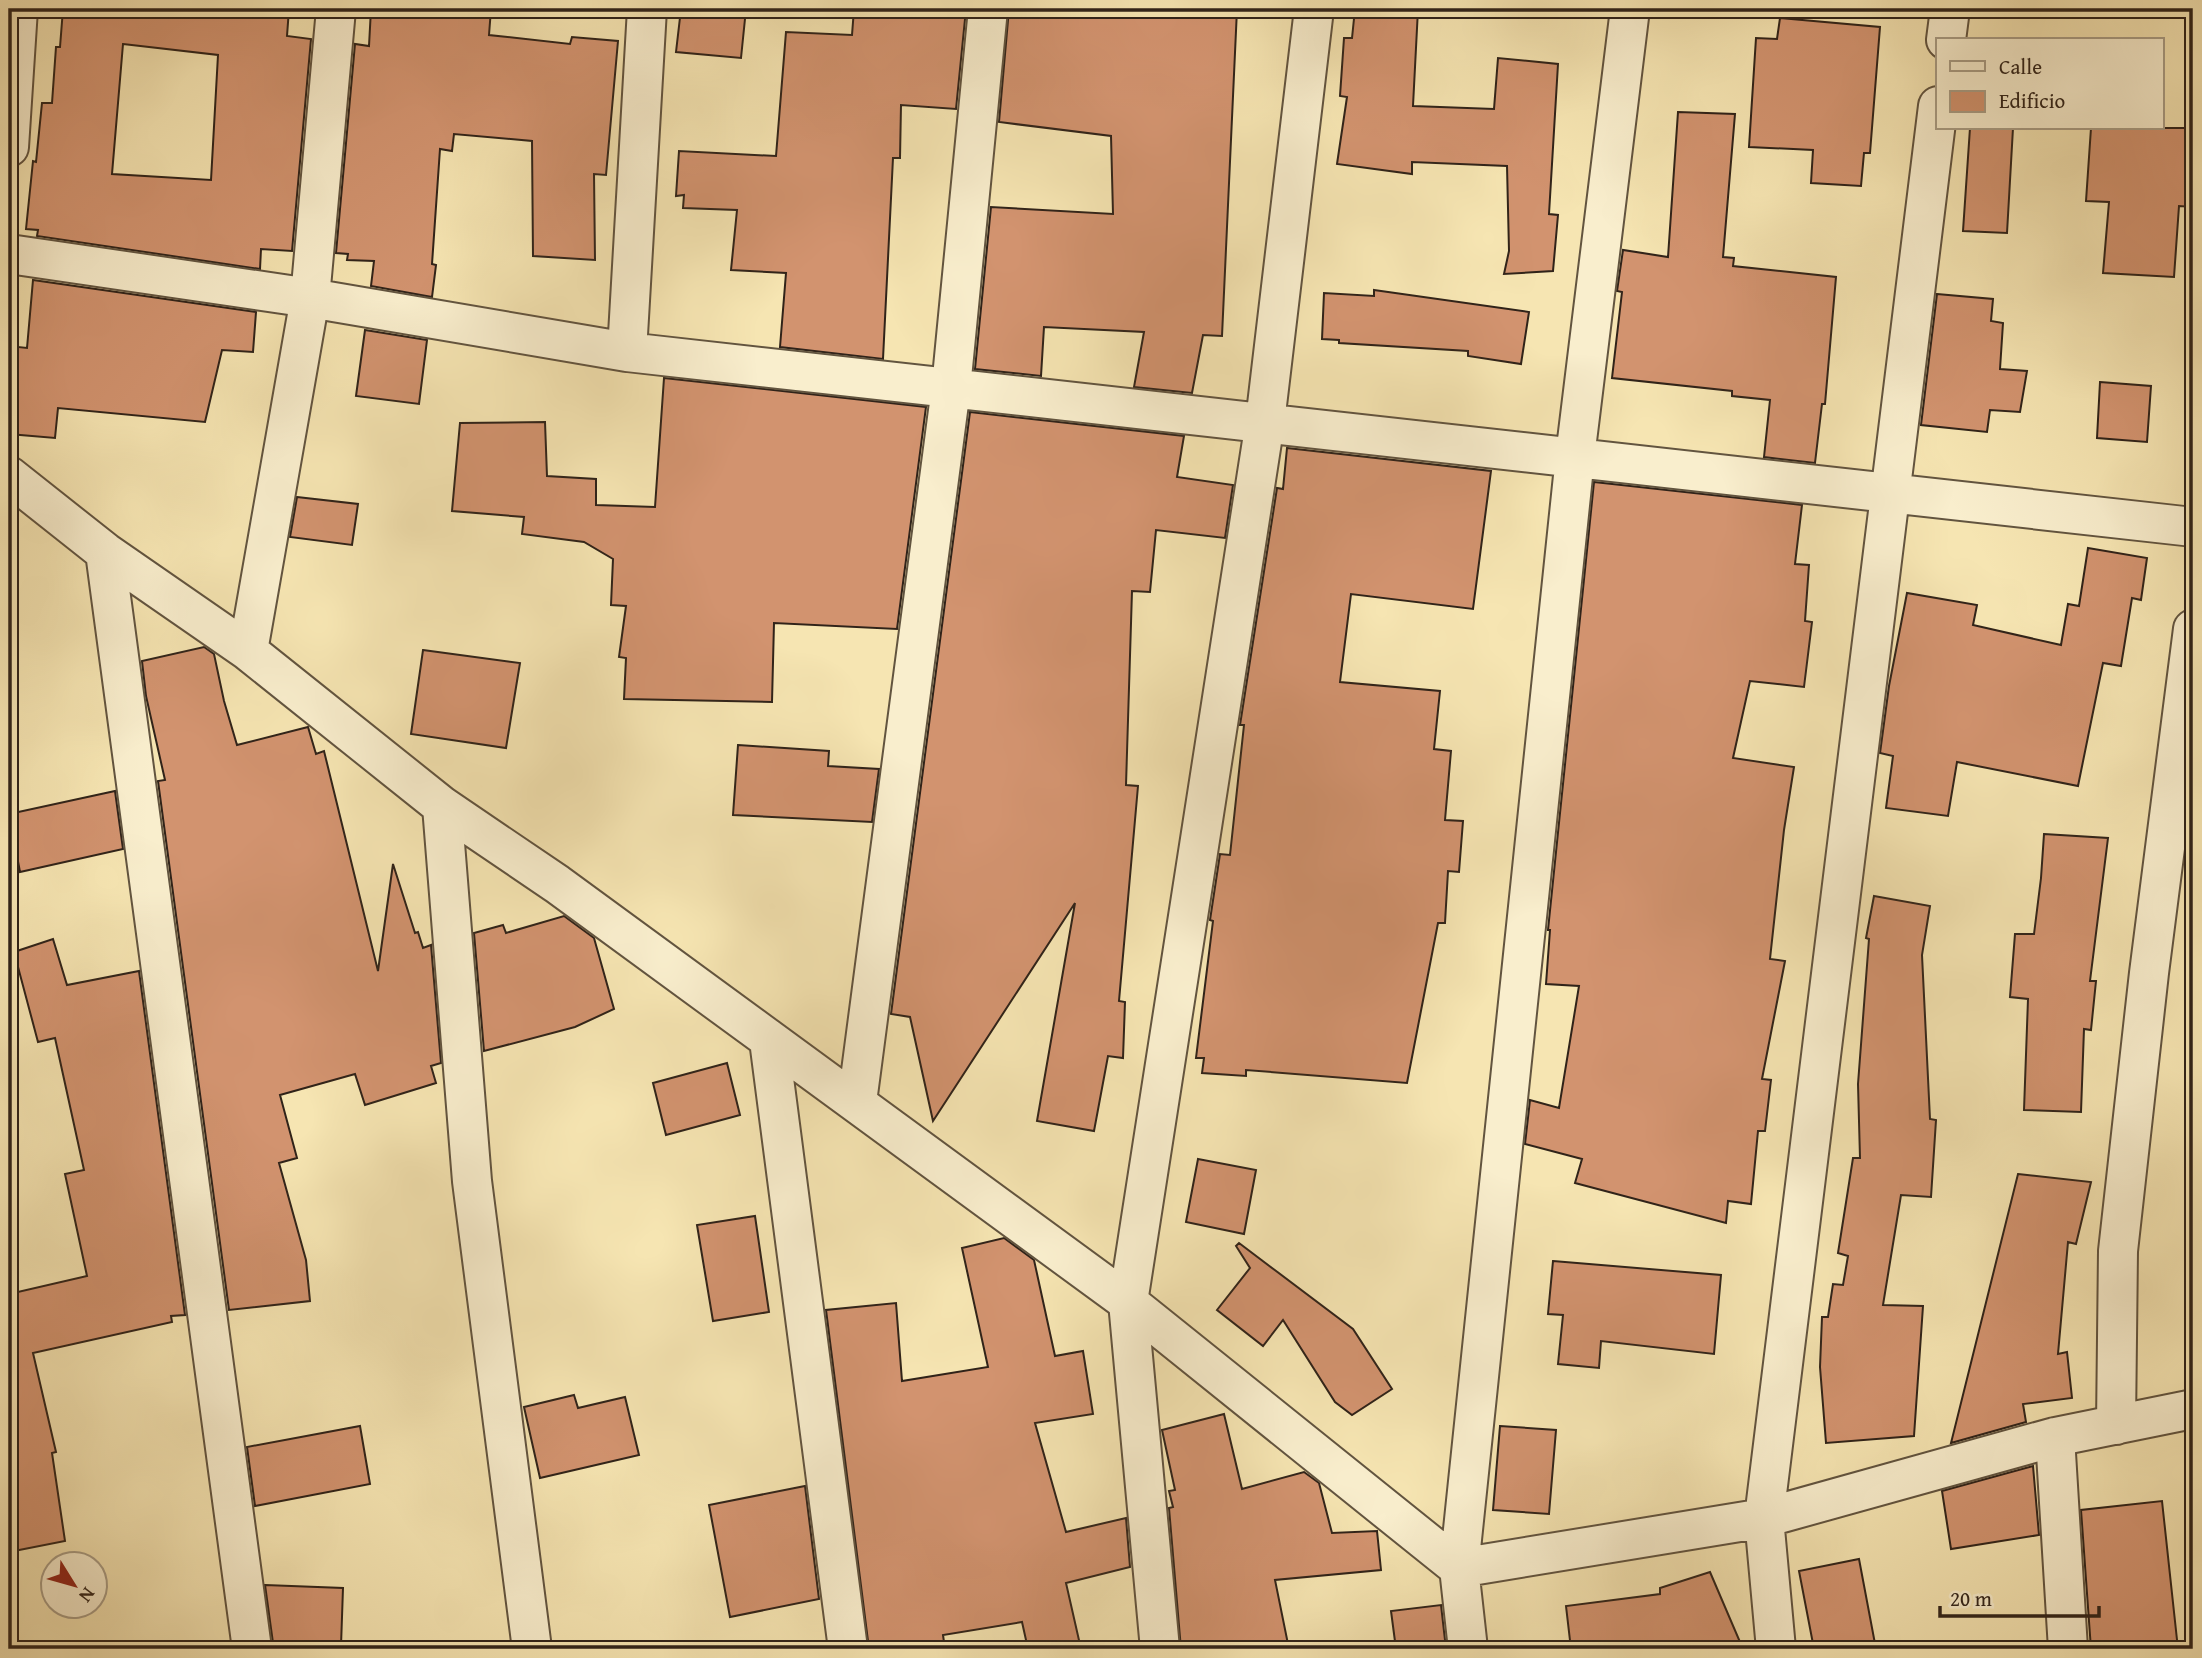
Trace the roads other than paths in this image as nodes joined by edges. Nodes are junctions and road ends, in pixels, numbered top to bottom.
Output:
1 (18, 9) edge
2 (335, 9) edge
3 (647, 9) edge
4 (988, 9) edge
5 (1314, 9) edge
6 (1630, 9) edge
7 (1950, 9) edge
8 (1946, 38) edge
9 (1936, 122) edge
10 (9, 147) edge
11 (9, 254) edge
12 (310, 298) junction
13 (627, 352) junction
14 (951, 388) junction
15 (1265, 422) junction
16 (1575, 457) junction
17 (9, 475) edge
18 (1890, 493) junction
19 (2193, 527) edge
20 (105, 552) junction
21 (2193, 629) edge
22 (248, 651) junction
23 (442, 806) junction
24 (769, 1040) junction
25 (857, 1102) junction
26 (1128, 1302) junction
27 (2193, 1409) edge
28 (2116, 1425) junction
29 (2055, 1437) junction
30 (1764, 1518) junction
31 (1459, 1568) junction
32 (252, 1649) edge
33 (532, 1649) edge
34 (848, 1649) edge
35 (1160, 1649) edge
36 (1468, 1649) edge
37 (1776, 1649) edge
38 (2068, 1649) edge

1 - 10 street
2 - 12 street
3 - 13 street
4 - 14 street
5 - 15 street
6 - 16 street
7 - 8 street
9 - 18 street
11 - 12 street
12 - 13 street
12 - 22 street
13 - 14 street
14 - 15 street
14 - 25 street
15 - 16 street
15 - 26 street
16 - 18 street
16 - 31 street
17 - 20 street
18 - 19 street
18 - 30 street
20 - 22 street
20 - 32 street
21 - 28 street
22 - 23 street
23 - 24 street
23 - 33 street
24 - 25 street
24 - 34 street
25 - 26 street
26 - 31 street
26 - 35 street
27 - 28 street
28 - 29 street
29 - 30 street
29 - 38 street
30 - 31 street
30 - 37 street
31 - 36 street

